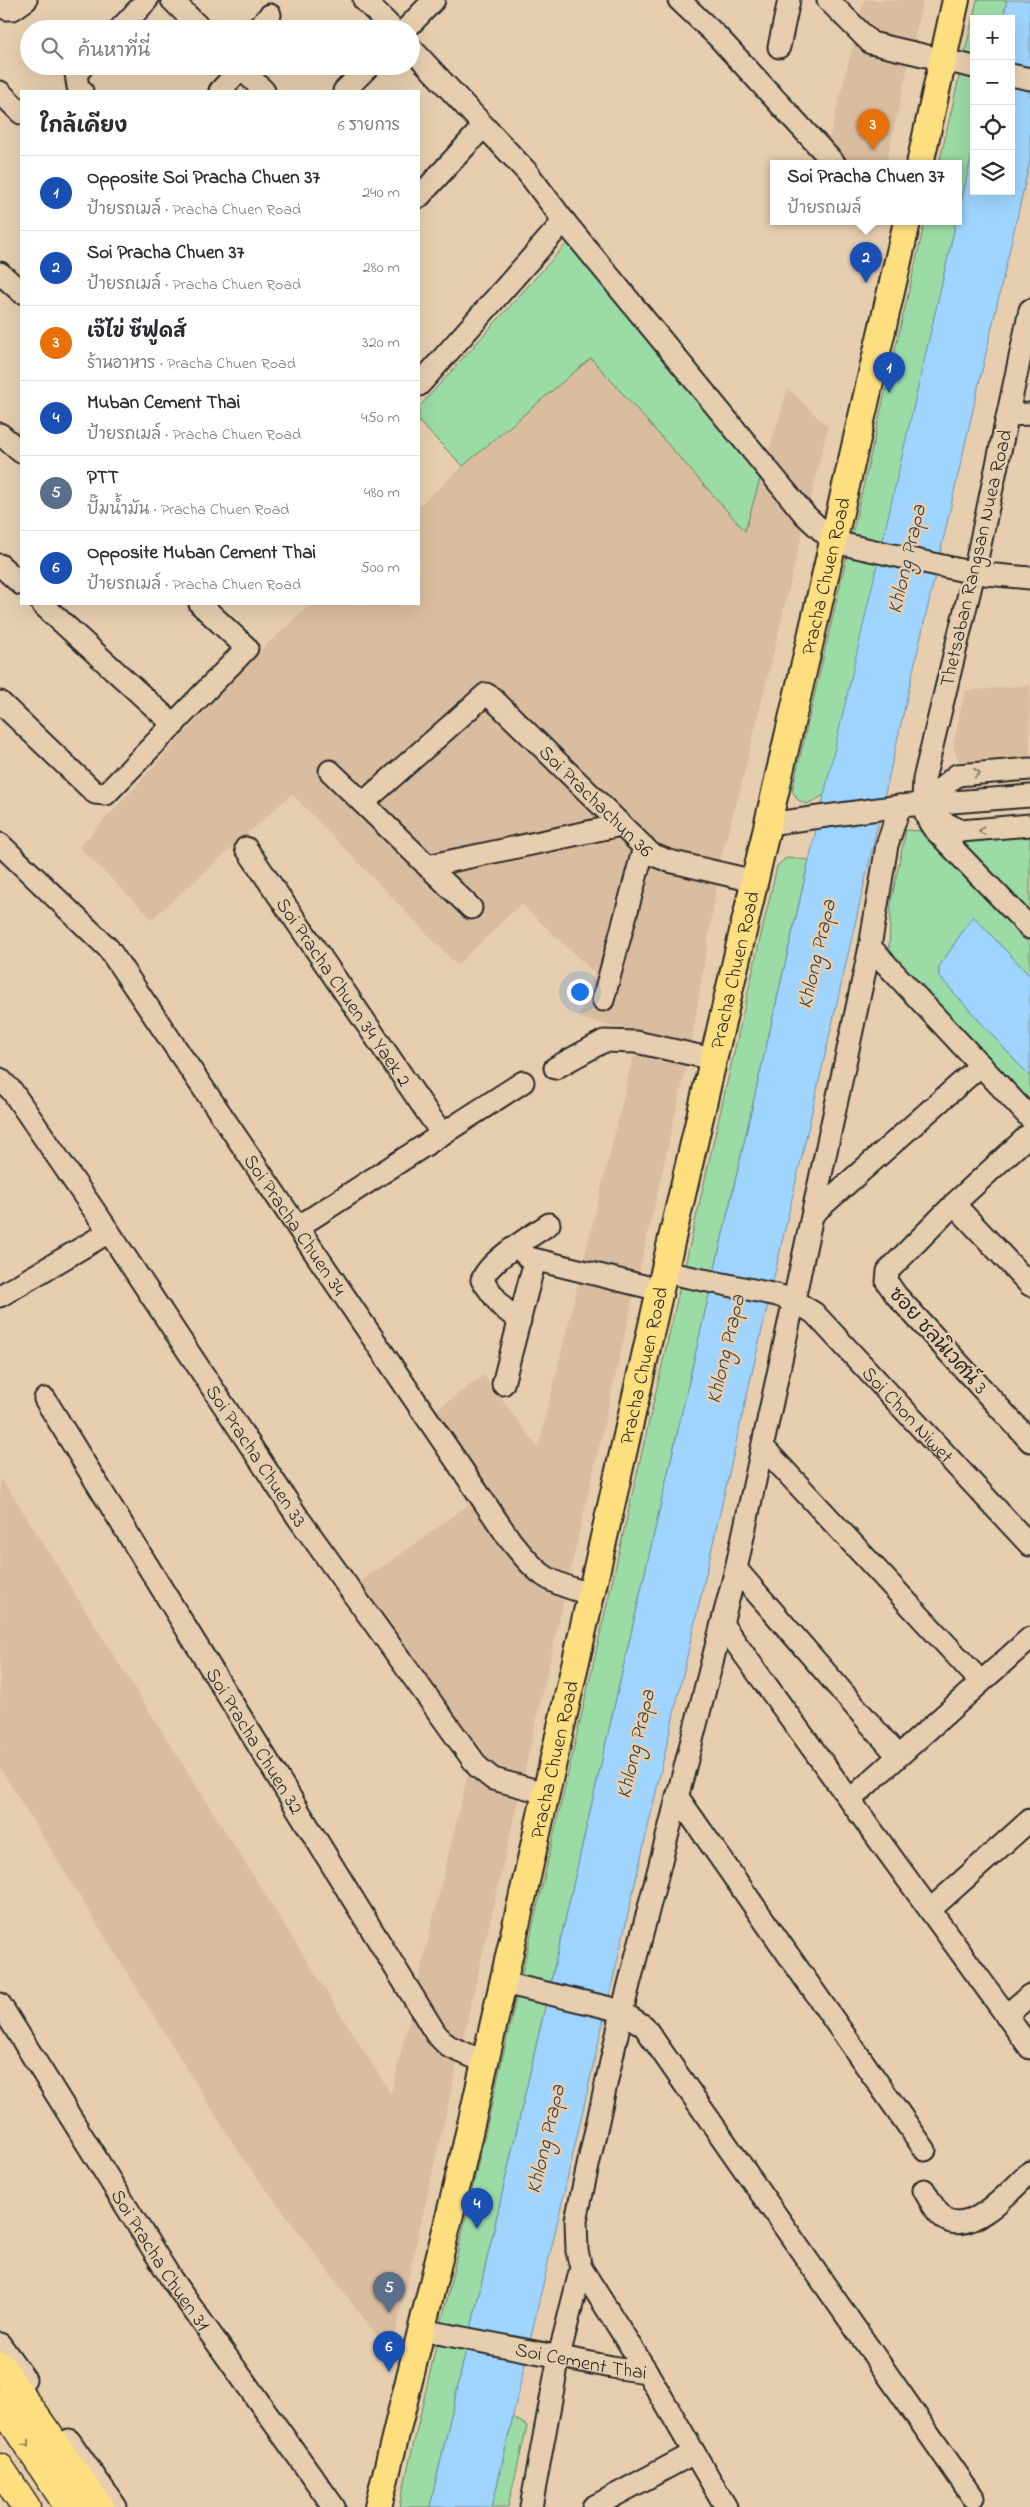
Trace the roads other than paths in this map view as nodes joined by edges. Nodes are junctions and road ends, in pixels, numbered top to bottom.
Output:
1 (0, 0) edge
2 (26, 0) edge
3 (148, 0) edge
4 (172, 0) edge
5 (364, 0) edge
6 (434, 0) edge
7 (679, 0) edge
8 (789, 0) edge
9 (828, 0) edge
10 (956, 0) edge
11 (129, 20) edge
12 (192, 20) edge
13 (384, 20) edge
14 (415, 20) edge
15 (779, 47) dead end
16 (420, 58) edge
17 (942, 60) junction
18 (970, 67) edge
19 (76, 75) edge
20 (233, 75) edge
21 (248, 75) edge
22 (360, 75) edge
23 (1015, 76) edge
24 (1030, 79) edge
25 (81, 90) edge
26 (221, 90) edge
27 (263, 90) edge
28 (345, 90) edge
29 (0, 92) edge
30 (20, 112) edge
31 (483, 127) junction
32 (831, 160) edge
33 (921, 160) edge
34 (420, 196) edge
35 (564, 221) junction
36 (906, 225) edge
37 (0, 273) edge
38 (20, 291) edge
39 (1030, 310) edge
40 (420, 384) edge
41 (1030, 414) edge
42 (1008, 415) junction
43 (0, 434) edge
44 (20, 451) edge
45 (834, 542) junction
46 (0, 565) edge
47 (974, 573) junction
48 (1030, 578) edge
49 (20, 583) edge
50 (43, 605) edge
51 (209, 606) edge
52 (0, 702) edge
53 (174, 725) junction
54 (1030, 769) edge
55 (330, 772) dead end
56 (1030, 796) edge
57 (363, 803) junction
58 (922, 804) junction
59 (893, 808) junction
60 (768, 824) junction
61 (621, 825) junction
62 (1030, 826) edge
63 (0, 844) edge
64 (644, 847) junction
65 (246, 848) dead end
66 (427, 866) junction
67 (754, 881) junction
68 (470, 908) dead end
69 (1030, 928) edge
70 (870, 947) junction
71 (603, 1000) dead end
72 (713, 1059) junction
73 (981, 1065) junction
74 (555, 1068) dead end
75 (0, 1079) edge
76 (523, 1082) dead end
77 (1030, 1118) edge
78 (442, 1134) junction
79 (1030, 1134) edge
80 (954, 1204) junction
81 (813, 1214) junction
82 (549, 1224) dead end
83 (298, 1227) junction
84 (109, 1232) junction
85 (518, 1247) junction
86 (535, 1260) junction
87 (662, 1281) junction
88 (1030, 1285) edge
89 (0, 1296) edge
90 (786, 1298) junction
91 (520, 1321) junction
92 (503, 1384) dead end
93 (45, 1399) dead end
94 (1030, 1441) edge
95 (763, 1447) junction
96 (1030, 1545) edge
97 (736, 1570) junction
98 (591, 1594) junction
99 (722, 1624) junction
100 (1030, 1638) edge
101 (981, 1682) junction
102 (898, 1756) junction
103 (546, 1792) junction
104 (678, 1796) junction
105 (850, 1799) junction
106 (1030, 1820) edge
107 (930, 1910) junction
108 (503, 1983) junction
109 (1030, 1995) edge
110 (0, 2004) edge
111 (616, 2010) junction
112 (1006, 2016) junction
113 (1030, 2048) edge
114 (485, 2062) junction
115 (925, 2150) dead end
116 (1030, 2172) edge
117 (924, 2190) dead end
118 (581, 2268) junction
119 (422, 2330) junction
120 (0, 2344) edge
121 (559, 2356) junction
122 (0, 2366) edge
123 (647, 2372) junction
124 (0, 2403) edge
125 (694, 2452) junction
126 (0, 2468) edge
127 (973, 2497) dead end
128 (26, 2507) edge
129 (69, 2507) edge
130 (99, 2507) edge
131 (116, 2507) edge
132 (334, 2507) edge
133 (378, 2507) edge
134 (531, 2507) edge
135 (593, 2507) edge
136 (726, 2507) edge

1 - 2 street
3 - 11 street
4 - 12 street
5 - 13 street
6 - 14 street
7 - 32 street
8 - 15 street
9 - 17 street
10 - 17 main road
16 - 31 street
17 - 18 street
17 - 33 main road
19 - 25 street
20 - 26 street
21 - 27 street
22 - 28 street
23 - 24 street
29 - 30 street
31 - 34 street
31 - 35 street
35 - 40 street
35 - 45 street
36 - 45 main road, Pracha Chuen Road
37 - 38 street
39 - 42 street, Thetsaban Rangsan Nuea Road
41 - 42 street
42 - 47 street, Thetsaban Rangsan Nuea Road
43 - 44 street
45 - 47 street
45 - 60 main road, Pracha Chuen Road
46 - 49 street
47 - 48 street
47 - 58 street, Thetsaban Rangsan Nuea Road
50 - 53 street
51 - 53 street
52 - 53 street
58 -> 54 street
55 - 57 street
56 - 58 street
57 - 61 street, Soi Prachachun 36
57 - 66 street
58 - 59 street
62 -> 58 street
58 - 69 street
59 - 60 street
59 - 70 street
60 - 67 main road, Pracha Chuen Road
61 - 64 street, Soi Prachachun 36
61 - 66 street
63 - 83 street, Soi Pracha Chuen 34
64 - 67 street, Soi Prachachun 36
64 - 71 street
65 - 78 street, Soi Pracha Chuen 34 Yaek 2
66 - 68 street
67 - 72 main road, Pracha Chuen Road
70 - 73 street
70 - 81 street
72 - 74 street
72 - 87 main road, Pracha Chuen Road
73 - 77 street
73 - 81 street
75 - 84 street, Soi Pracha Chuen 33
76 - 78 street
78 - 83 street
79 - 80 street, ซอย ชลนิเวศน์ 3
80 - 88 street
80 - 94 street, ซอย ชลนิเวศน์ 3
81 - 90 street
82 - 85 street
83 - 98 street, Soi Pracha Chuen 34
84 - 89 street
84 - 103 street, Soi Pracha Chuen 33
85 - 86 street
85 - 91 street
86 - 87 street
86 - 91 street
87 - 90 street
87 - 98 main road, Pracha Chuen Road
90 - 95 street
90 - 96 street, Soi Chon Niwet
91 - 92 street
93 - 114 street, Soi Pracha Chuen 32
95 - 97 street
95 - 101 street
97 - 99 street
97 - 102 street
98 - 103 main road, Pracha Chuen Road
99 - 104 street
99 - 105 street
100 - 101 street
101 - 102 street
102 - 105 street
103 - 108 main road, Pracha Chuen Road
104 - 111 street
104 - 115 street
105 - 107 street
106 - 107 street
107 - 112 street
108 - 111 street
108 - 114 main road, Pracha Chuen Road
109 - 112 street
110 - 132 street, Soi Pracha Chuen 31
111 - 118 street
111 - 127 street
112 - 113 street
114 - 119 main road, Pracha Chuen Road
116 - 117 street
118 - 121 street
118 - 123 street
119 - 121 street, Soi Cement Thai
119 - 133 main road, Pracha Chuen Road
120 - 131 street
121 - 123 street, Soi Cement Thai
121 - 134 street
122 - 130 highway
123 - 125 street, Soi Cement Thai
124 -> 129 highway
125 - 135 street
125 - 136 street, Soi Cement Thai
126 - 128 highway

